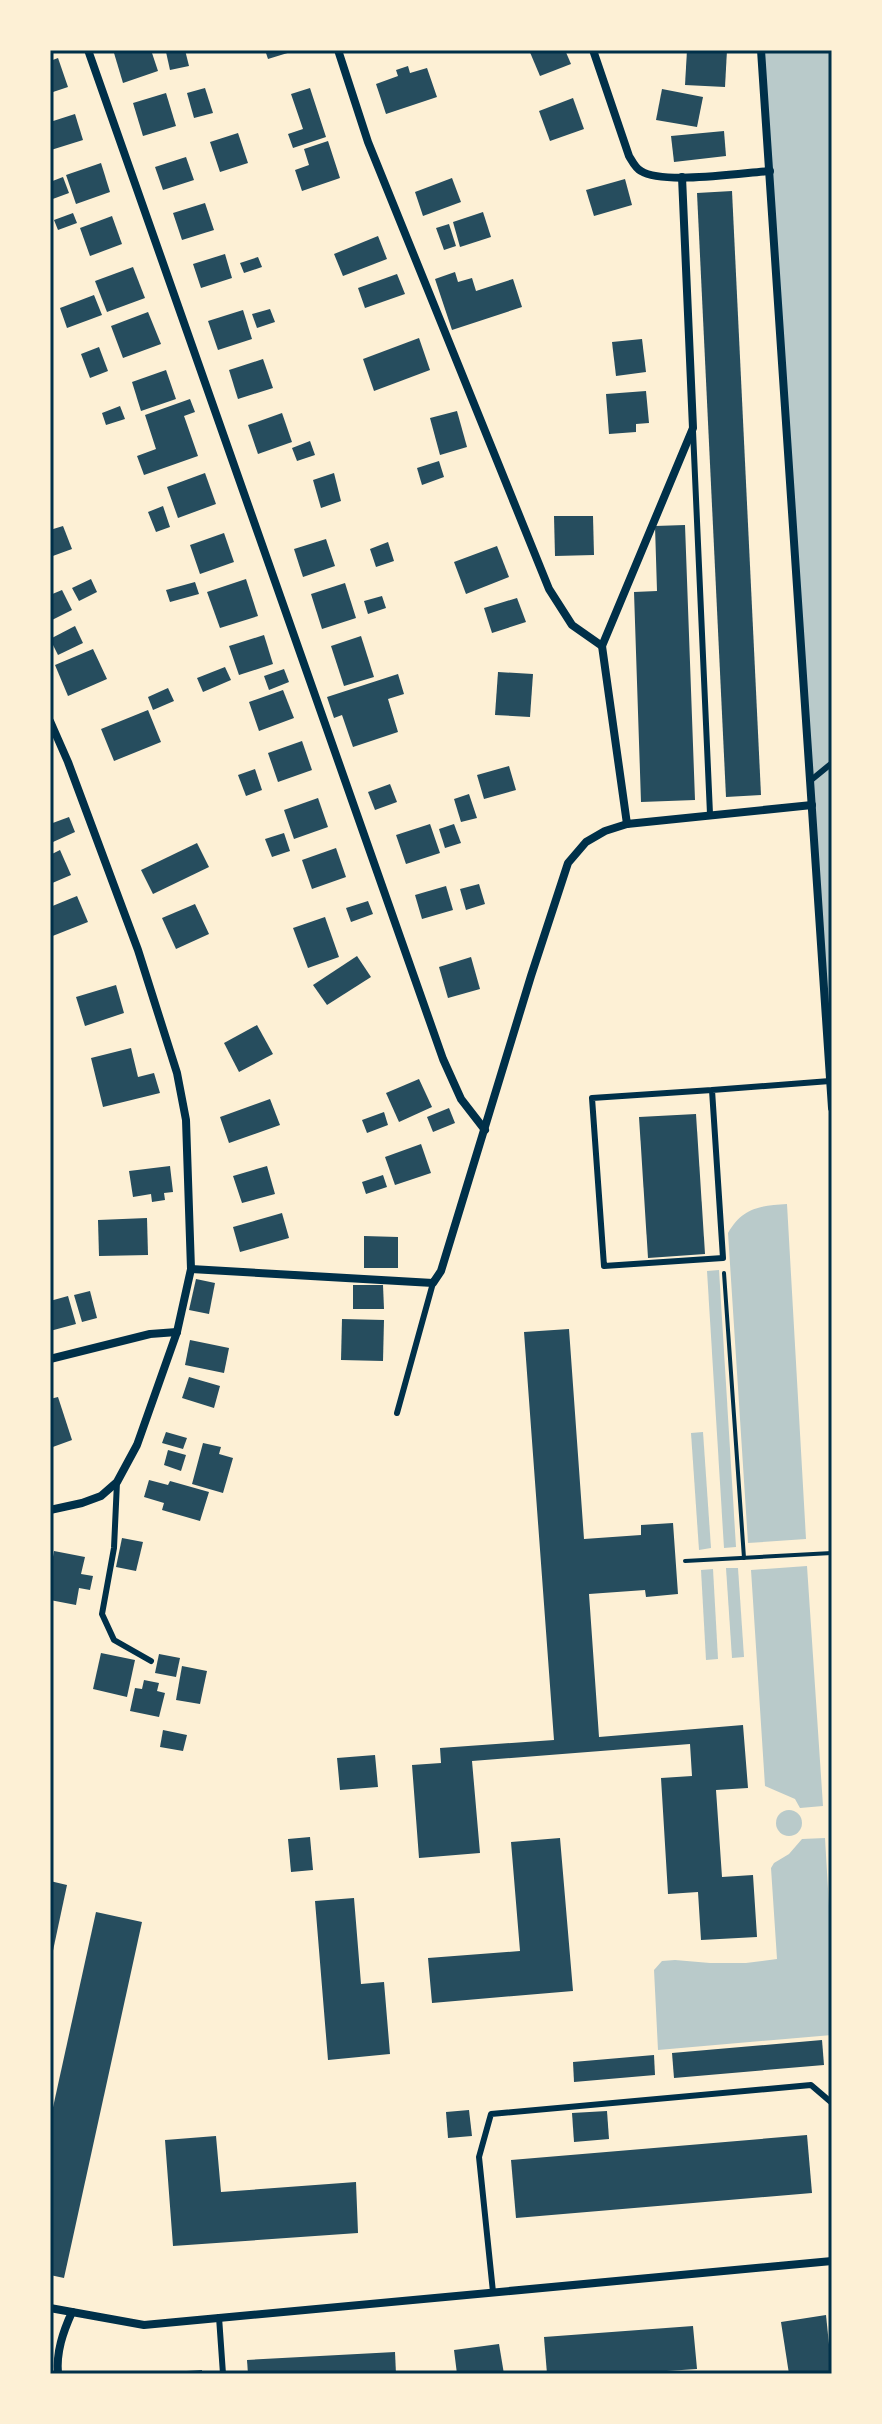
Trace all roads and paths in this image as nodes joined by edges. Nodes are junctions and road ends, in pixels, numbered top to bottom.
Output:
1 (88, 50) edge
2 (338, 50) edge
3 (593, 50) edge
4 (761, 50) edge
5 (770, 171) junction
6 (682, 177) junction
7 (693, 428) junction
8 (602, 646) junction
9 (50, 721) edge
10 (832, 763) edge
11 (810, 781) junction
12 (812, 805) junction
13 (710, 814) junction
14 (627, 824) junction
15 (830, 1081) edge
16 (712, 1090) junction
17 (832, 1108) edge
18 (485, 1130) junction
19 (723, 1258) junction
20 (191, 1269) junction
21 (433, 1283) junction
22 (177, 1332) junction
23 (50, 1359) edge
24 (397, 1413) dead end
25 (117, 1482) junction
26 (50, 1510) edge
27 (832, 1553) edge
28 (744, 1558) junction
29 (685, 1561) dead end
30 (151, 1661) dead end
31 (832, 2103) edge
32 (832, 2261) edge
33 (493, 2292) junction
34 (50, 2308) edge
35 (72, 2312) junction
36 (219, 2317) junction
37 (58, 2374) edge
38 (223, 2374) edge

1 - 18 street
2 - 8 street
3 - 6 street
4 - 5 street
5 - 6 street
5 - 11 street
6 - 7 street
7 - 8 street
7 - 13 lane
8 - 14 street
9 - 20 street
10 - 11 lane
11 - 12 street
12 - 13 street
12 - 15 street
13 - 14 street
14 - 18 street
15 - 16 lane
15 - 17 street
16 - 19 lane
16 - 19 lane
18 - 21 street
19 - 28 path
20 - 21 street
20 - 22 street
21 - 24 lane
22 - 23 street
22 - 25 street
25 - 26 street
25 - 30 lane
27 - 28 path
28 - 29 path
31 - 33 lane
32 - 33 street
33 - 36 street
34 - 35 street
35 - 36 street
35 - 37 street
36 - 38 lane

